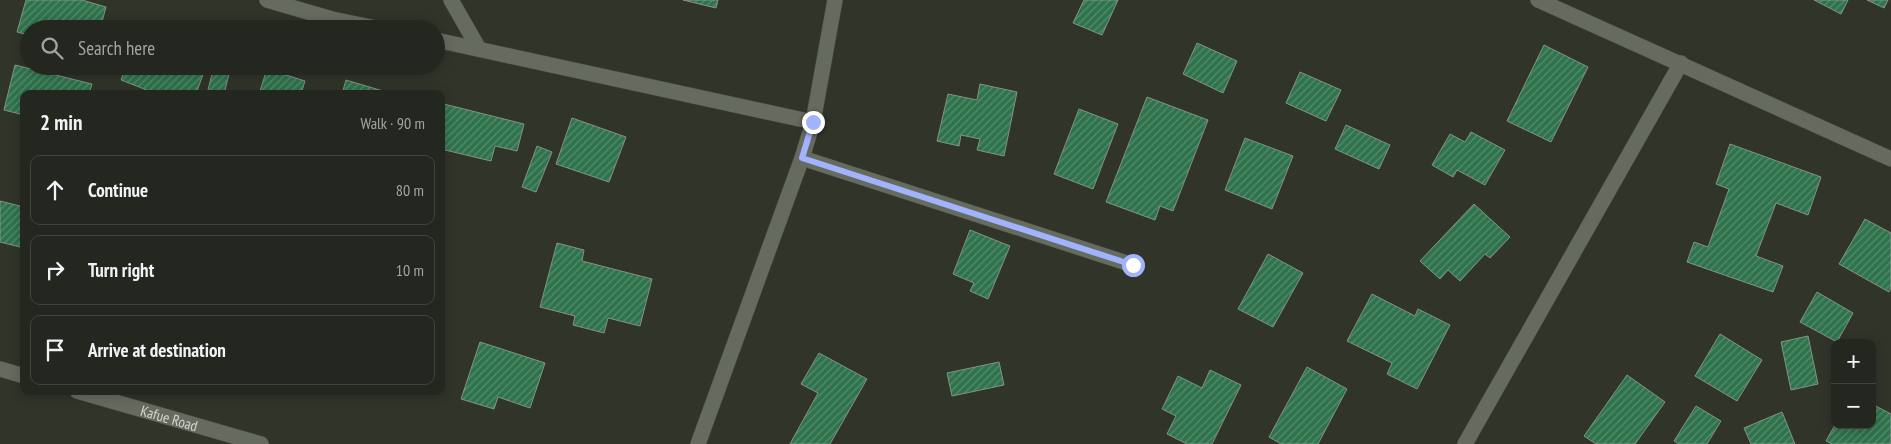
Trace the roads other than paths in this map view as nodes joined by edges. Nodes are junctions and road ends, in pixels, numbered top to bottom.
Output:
1 (266, 0) edge
2 (452, 0) edge
3 (834, 0) edge
4 (1538, 0) edge
5 (337, 20) edge
6 (445, 42) edge
7 (479, 49) junction
8 (1680, 63) junction
9 (813, 122) junction
10 (802, 158) junction
11 (1891, 159) edge
12 (1133, 265) dead end
13 (0, 369) edge
14 (20, 375) edge
15 (92, 395) edge
16 (261, 444) edge
17 (698, 444) edge
18 (1465, 444) edge

1 - 5 street
2 - 7 street
3 - 9 street
4 - 8 street
6 - 7 street
7 - 9 street
8 - 11 street
8 - 18 street
9 - 10 street
10 - 12 street
10 - 17 street
13 - 14 street
15 - 16 street, Kafue Road

